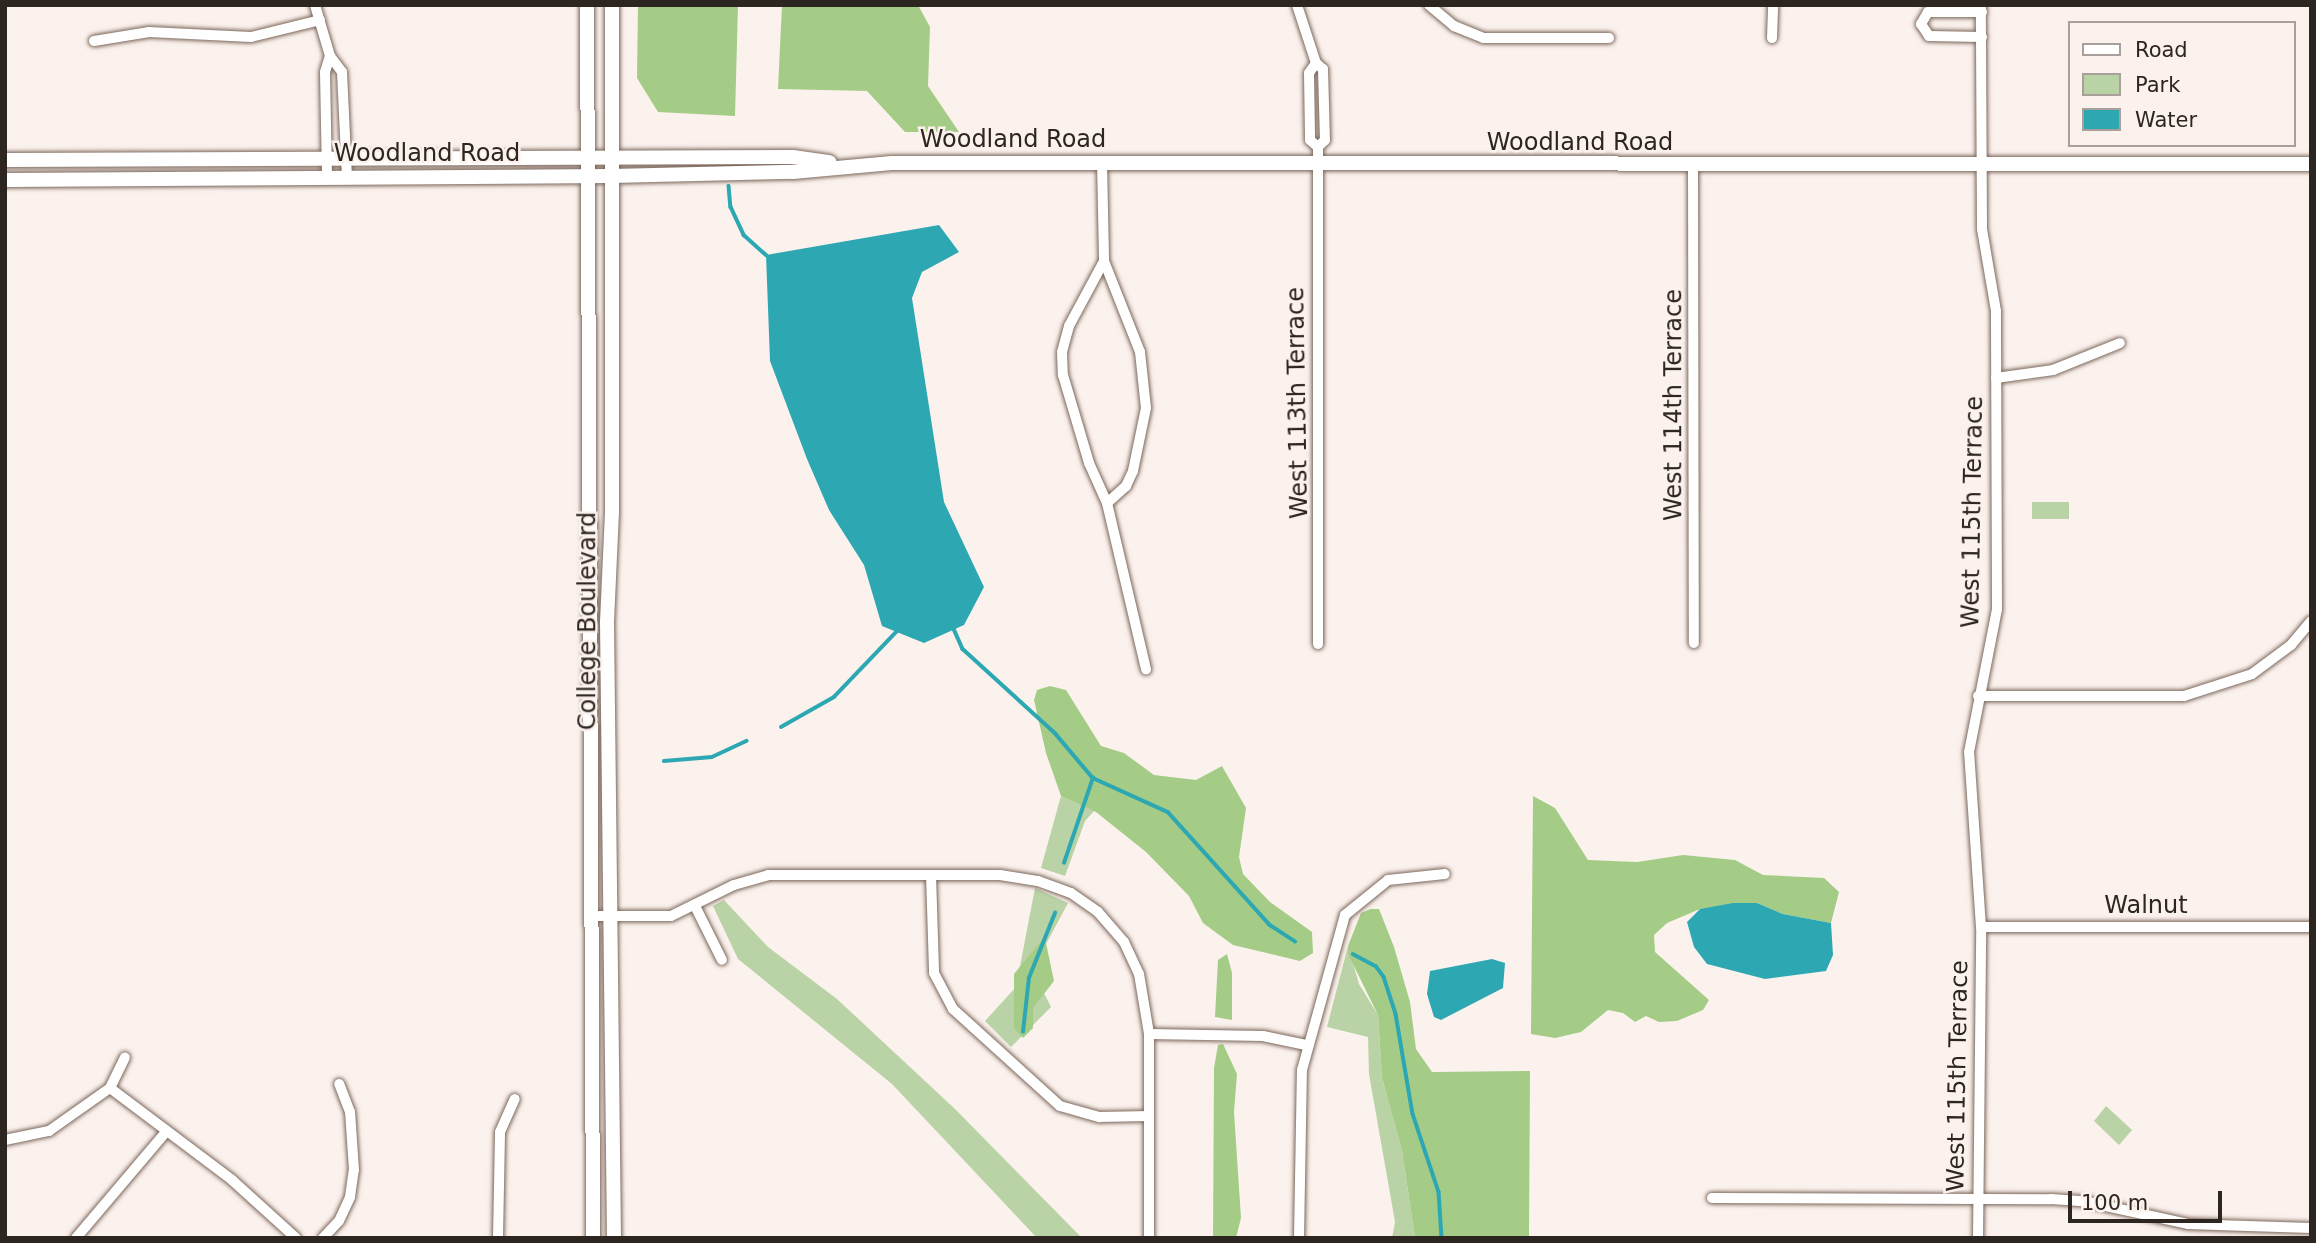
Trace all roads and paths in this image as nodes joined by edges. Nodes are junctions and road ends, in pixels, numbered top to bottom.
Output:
1 (316, 5) edge
2 (587, 5) edge
3 (612, 5) edge
4 (1297, 5) edge
5 (1429, 5) edge
6 (1773, 5) edge
7 (1982, 8) edge
8 (320, 20) junction
9 (1982, 37) junction
10 (1609, 38) dead end
11 (1772, 38) dead end
12 (94, 41) dead end
13 (330, 56) junction
14 (1316, 63) junction
15 (1318, 146) junction
16 (327, 158) junction
17 (346, 158) junction
18 (587, 158) junction
19 (611, 158) junction
20 (5, 160) edge
21 (1102, 162) junction
22 (1318, 162) junction
23 (2311, 164) edge
24 (849, 165) junction
25 (1981, 165) junction
26 (1693, 166) junction
27 (587, 176) junction
28 (611, 176) junction
29 (327, 177) junction
30 (347, 178) junction
31 (5, 180) edge
32 (1104, 261) junction
33 (2120, 343) dead end
34 (1996, 378) junction
35 (1107, 503) junction
36 (2311, 621) edge
37 (1693, 643) dead end
38 (1318, 644) dead end
39 (1146, 670) dead end
40 (1978, 696) junction
41 (1445, 874) dead end
42 (931, 875) junction
43 (695, 906) junction
44 (591, 916) junction
45 (613, 916) junction
46 (1981, 927) junction
47 (2311, 927) edge
48 (722, 960) dead end
49 (1149, 1034) junction
50 (1306, 1045) junction
51 (125, 1057) dead end
52 (339, 1084) dead end
53 (110, 1088) junction
54 (515, 1099) dead end
55 (1149, 1116) junction
56 (165, 1133) junction
57 (5, 1140) edge
58 (1712, 1198) dead end
59 (1978, 1198) junction
60 (2311, 1228) edge
61 (76, 1238) edge
62 (296, 1238) edge
63 (323, 1238) edge
64 (498, 1238) edge
65 (593, 1238) edge
66 (614, 1238) edge
67 (1149, 1238) edge
68 (1299, 1238) edge
69 (1978, 1238) edge

1 - 8 street
2 - 18 main road, College Boulevard
3 - 19 main road, College Boulevard
4 - 14 street
5 - 10 street
6 - 11 street
7 - 9 street, West 115th Terrace
7 - 9 street, West 115th Terrace
8 - 12 street
8 - 13 street
9 - 25 street, West 115th Terrace
13 - 16 street
13 - 17 street
14 - 15 street
14 - 15 street
15 - 22 street, West 113th Terrace
16 - 17 main road, Woodland Road
16 - 20 main road, Woodland Road
16 - 29 street
17 - 18 main road, Woodland Road
17 - 30 street
18 - 19 main road, Woodland Road
18 - 27 main road, College Boulevard
19 - 24 main road, Woodland Road
19 - 28 main road, College Boulevard
21 - 22 main road, Woodland Road
21 - 24 main road, Woodland Road
21 - 32 street
22 - 26 main road, Woodland Road
22 - 38 street, West 113th Terrace
23 - 25 main road, Woodland Road
24 - 28 main road, Woodland Road
25 - 26 main road, Woodland Road
25 - 34 street, West 115th Terrace
26 - 37 street, West 114th Terrace
27 - 28 main road, Woodland Road
27 - 30 main road, Woodland Road
27 - 44 main road, College Boulevard
28 - 45 main road, College Boulevard
29 - 30 main road, Woodland Road
29 - 31 main road, Woodland Road
32 - 35 street
32 - 35 street
33 - 34 street
34 - 40 street, West 115th Terrace
35 - 39 street
36 - 40 street
40 - 46 street, West 115th Terrace
41 - 50 street
42 - 43 street
42 - 49 street
42 - 55 street
43 - 45 street
43 - 48 street
44 - 45 street
44 - 65 main road, College Boulevard
45 - 66 main road, College Boulevard
46 - 47 street, Walnut
46 - 59 street, West 115th Terrace
49 - 50 street
49 - 55 street
50 - 68 street
51 - 53 street
52 - 63 street
53 - 56 street
53 - 57 street
54 - 64 street
55 - 67 street
56 - 61 street
56 - 62 street
58 - 59 street
59 - 60 street
59 - 69 street, West 115th Terrace

